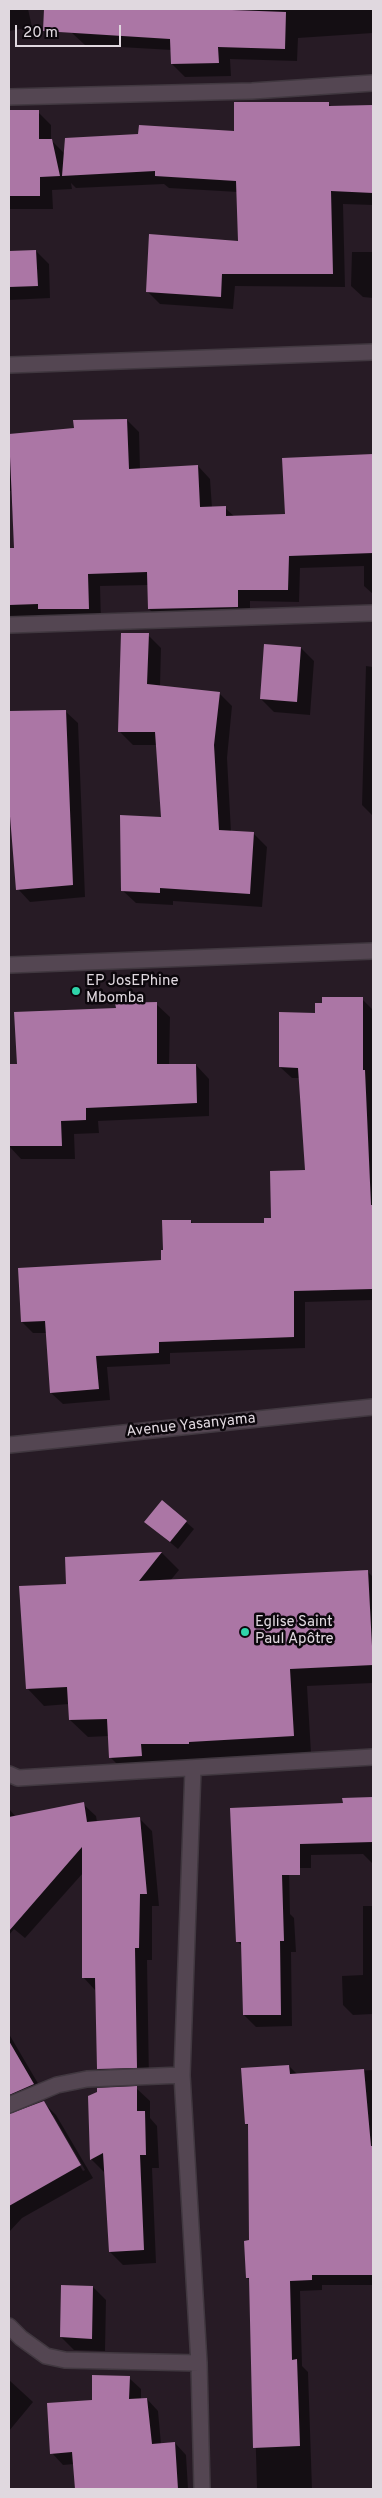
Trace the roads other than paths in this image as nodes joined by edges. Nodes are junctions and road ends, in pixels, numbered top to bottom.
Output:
1 (373, 83) edge
2 (9, 97) edge
3 (373, 352) edge
4 (9, 366) edge
5 (373, 613) edge
6 (9, 625) edge
7 (373, 952) edge
8 (9, 965) edge
9 (373, 1407) edge
10 (9, 1445) edge
11 (373, 1757) edge
12 (193, 1769) junction
13 (9, 1774) edge
14 (182, 2075) junction
15 (9, 2106) edge
16 (9, 2326) edge
17 (199, 2363) junction
18 (202, 2489) edge

1 - 2 street
3 - 4 street
5 - 6 street
7 - 8 street
9 - 10 street, Avenue Yasanyama
11 - 12 street
12 - 13 street
12 - 14 street
14 - 15 street
14 - 17 street
16 - 17 street
17 - 18 street

